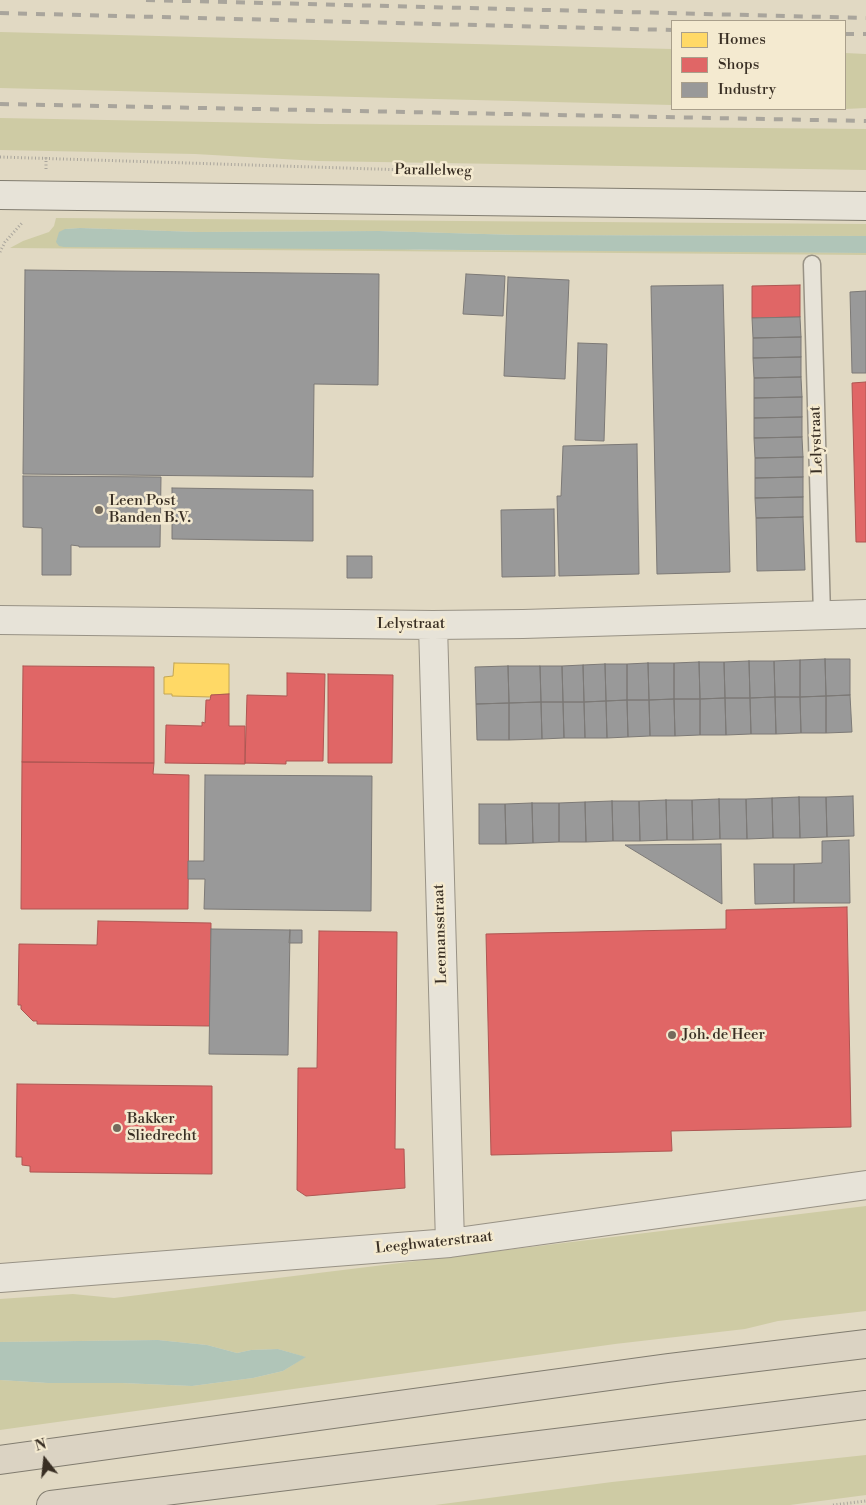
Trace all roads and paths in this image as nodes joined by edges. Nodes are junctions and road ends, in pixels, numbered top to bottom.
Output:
1 (0, 157) edge
2 (441, 171) dead end
3 (0, 196) edge
4 (866, 206) edge
5 (812, 264) dead end
6 (866, 614) edge
7 (822, 615) junction
8 (0, 620) edge
9 (433, 625) junction
10 (866, 1185) edge
11 (450, 1243) junction
12 (0, 1278) edge
13 (866, 1344) edge
14 (866, 1405) edge
15 (0, 1460) edge
16 (866, 1500) edge
17 (51, 1505) edge
18 (834, 1505) edge

1 - 2 path, Parallelweg
3 - 4 street, Parallelweg
5 - 7 lane, Lelystraat
6 - 7 street, Lelystraat
7 - 9 street, Lelystraat
8 - 9 street, Lelystraat
9 - 11 street, Leemansstraat
10 - 11 street, Leeghwaterstraat
11 - 12 street, Leeghwaterstraat
13 - 15 highway
14 - 17 highway
16 - 18 path

